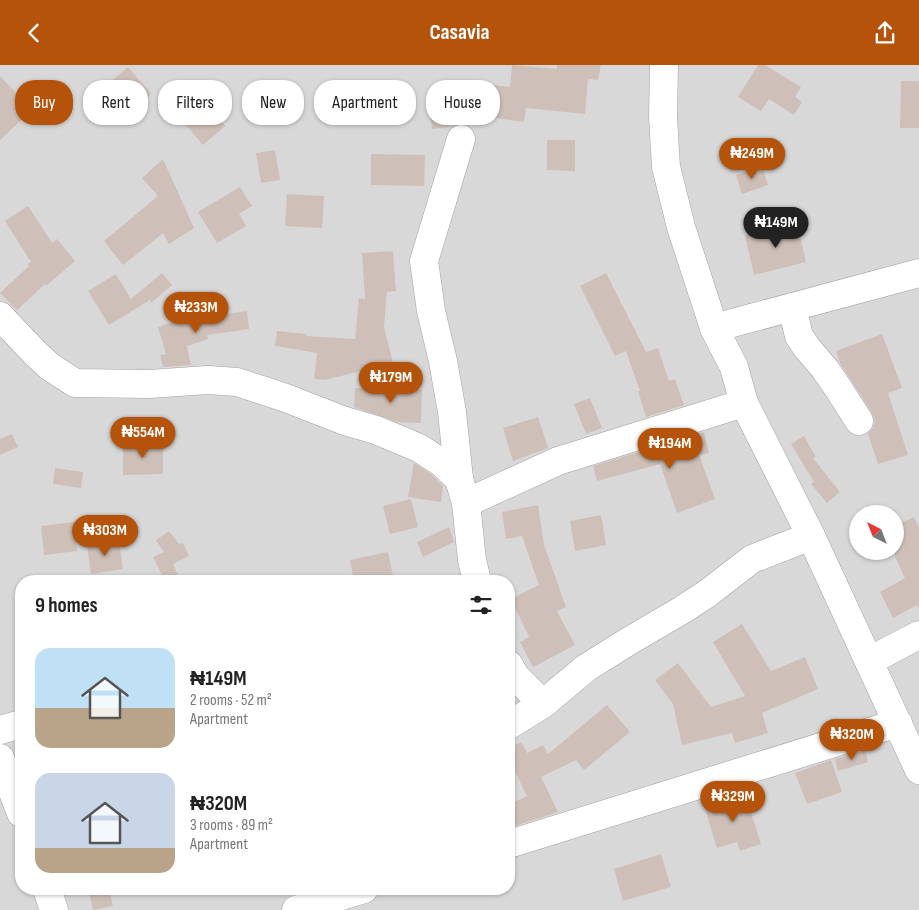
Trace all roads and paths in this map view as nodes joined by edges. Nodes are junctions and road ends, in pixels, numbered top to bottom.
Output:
1 (664, 65) edge
2 (460, 139) dead end
3 (919, 273) edge
4 (792, 307) junction
5 (0, 316) edge
6 (714, 328) junction
7 (744, 403) junction
8 (859, 421) dead end
9 (463, 491) junction
10 (811, 536) junction
11 (476, 575) edge
12 (919, 635) edge
13 (869, 661) junction
14 (515, 677) edge
15 (543, 704) junction
16 (515, 721) edge
17 (898, 723) junction
18 (15, 726) edge
19 (0, 730) edge
20 (0, 758) edge
21 (919, 770) edge
22 (12, 805) edge
23 (515, 842) edge
24 (49, 895) edge
25 (345, 895) edge
26 (54, 910) edge
27 (296, 910) edge

1 - 6 street
2 - 9 street
3 - 4 street
4 - 6 street
4 - 8 street
5 - 9 street
6 - 7 street
7 - 9 street
7 - 10 street
9 - 11 street
10 - 13 street
10 - 15 street
12 - 13 street
13 - 17 street
14 - 15 street
15 - 16 street
17 - 21 street
17 - 23 street
18 - 19 street
20 - 22 street
24 - 26 street
25 - 27 street

